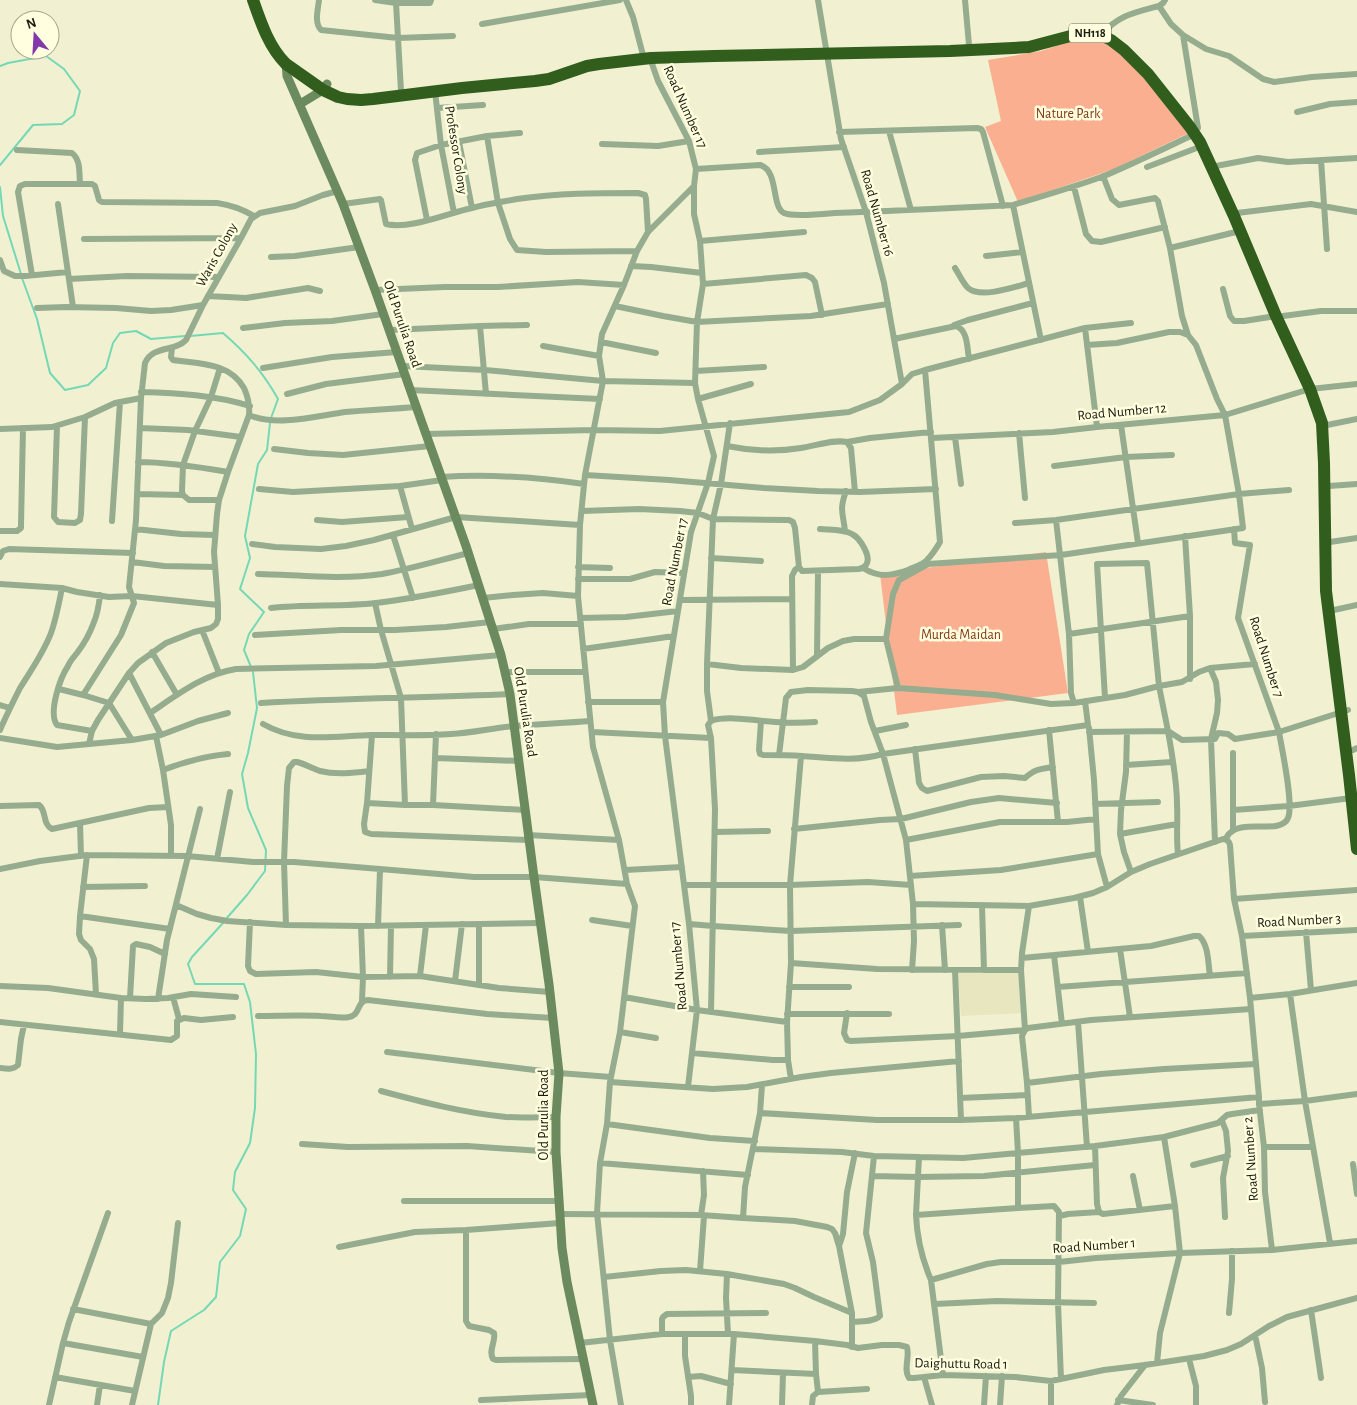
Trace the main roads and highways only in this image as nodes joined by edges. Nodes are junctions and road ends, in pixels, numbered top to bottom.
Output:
1 (253, 0) edge
2 (259, 0) edge
3 (1103, 33) junction
4 (826, 52) junction
5 (648, 56) junction
6 (286, 60) junction
7 (325, 87) junction
8 (300, 104) junction
9 (1196, 131) junction
10 (1279, 316) junction
11 (1313, 389) junction
12 (1344, 711) junction
13 (1355, 749) edge
14 (1354, 796) edge
15 (1357, 849) edge
16 (593, 1405) edge

1 - 6 highway, NH118
2 - 6 highway, NH118
3 - 4 highway, NH118
3 - 4 highway, NH118
3 - 9 highway, NH118
4 - 5 highway, NH118
5 - 7 highway, NH118
5 - 7 highway, NH118
6 - 7 highway, NH118
6 - 8 main road, Old Purulia Road
7 - 8 main road
8 - 16 main road, Old Purulia Road
9 - 10 highway, NH118
9 - 10 highway, NH118
10 - 11 highway, NH118
11 - 12 highway, NH118
11 - 12 highway, NH118
12 - 13 highway, NH118
12 - 14 highway, NH118
13 - 14 highway, NH118
14 - 15 highway, NH118

